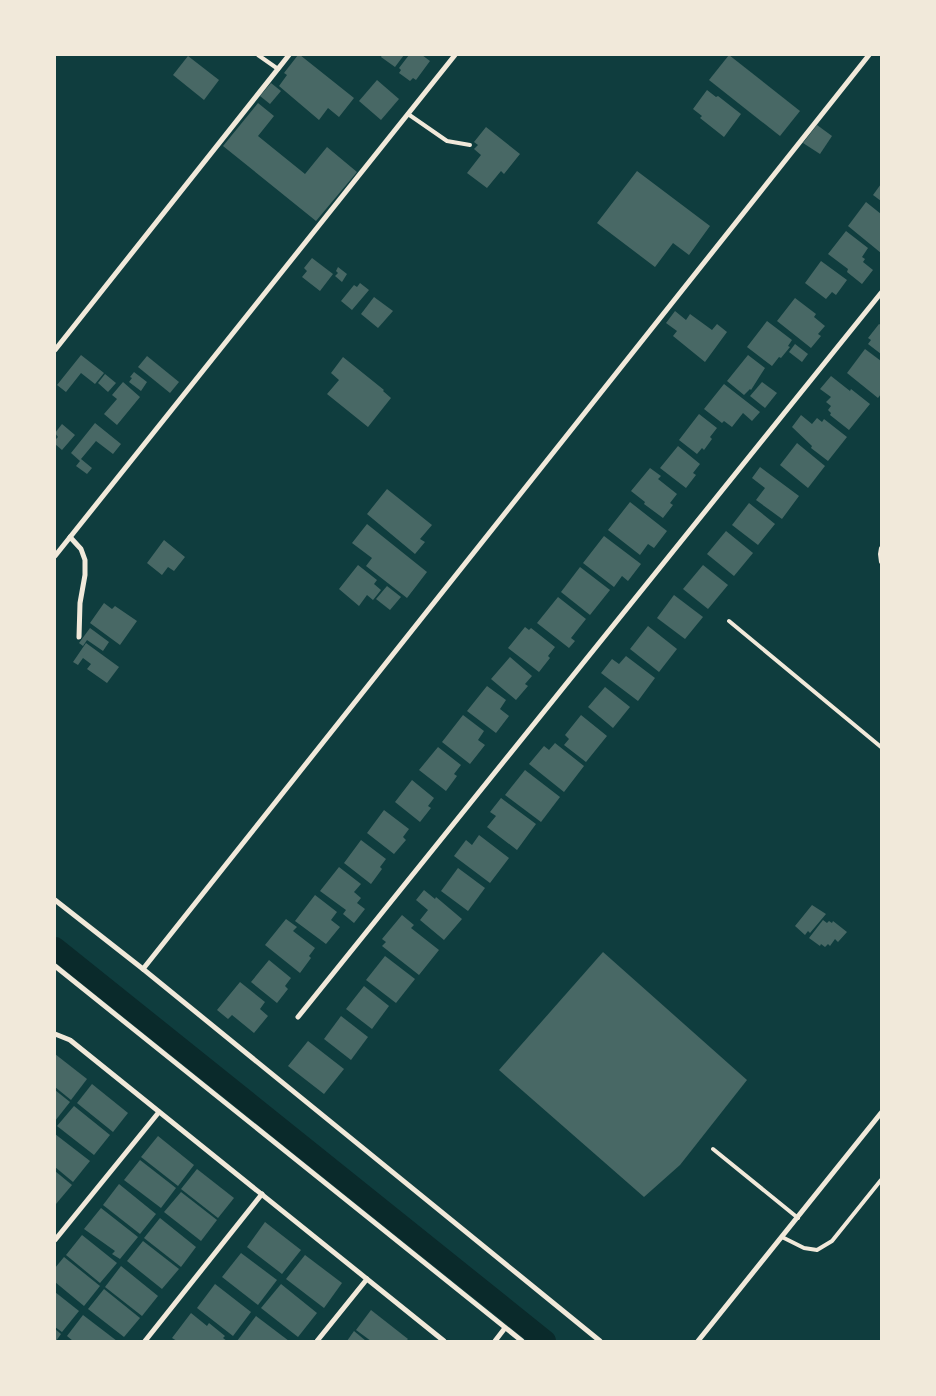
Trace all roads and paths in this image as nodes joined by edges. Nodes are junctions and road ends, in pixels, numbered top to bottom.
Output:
1 (258, 55) edge
2 (289, 55) edge
3 (455, 55) edge
4 (870, 55) edge
5 (278, 69) junction
6 (408, 114) junction
7 (470, 145) dead end
8 (881, 293) edge
9 (55, 350) edge
10 (70, 537) junction
11 (881, 548) edge
12 (55, 556) edge
13 (881, 562) edge
14 (729, 621) dead end
15 (79, 637) dead end
16 (881, 747) edge
17 (55, 900) edge
18 (55, 966) edge
19 (143, 969) junction
20 (298, 1017) dead end
21 (55, 1034) edge
22 (159, 1112) junction
23 (881, 1114) edge
24 (714, 1149) dead end
25 (881, 1180) edge
26 (262, 1194) junction
27 (798, 1218) junction
28 (782, 1237) junction
29 (55, 1240) edge
30 (367, 1279) junction
31 (505, 1328) junction
32 (145, 1341) edge
33 (317, 1341) edge
34 (444, 1341) edge
35 (495, 1341) edge
36 (522, 1341) edge
37 (600, 1341) edge
38 (698, 1341) edge

1 - 5 lane
2 - 5 street
3 - 6 street
4 - 19 street
5 - 9 street
6 - 7 lane
6 - 10 street
8 - 20 street
10 - 12 street
10 - 15 street
11 - 13 lane
14 - 16 lane
17 - 19 street
18 - 31 street
19 - 37 street
21 - 22 street
22 - 26 street
22 - 29 street
23 - 27 street
24 - 27 lane
25 - 28 lane
26 - 30 street
26 - 32 street
27 - 28 street
28 - 38 street
30 - 33 street
30 - 34 street
31 - 35 street
31 - 36 street

